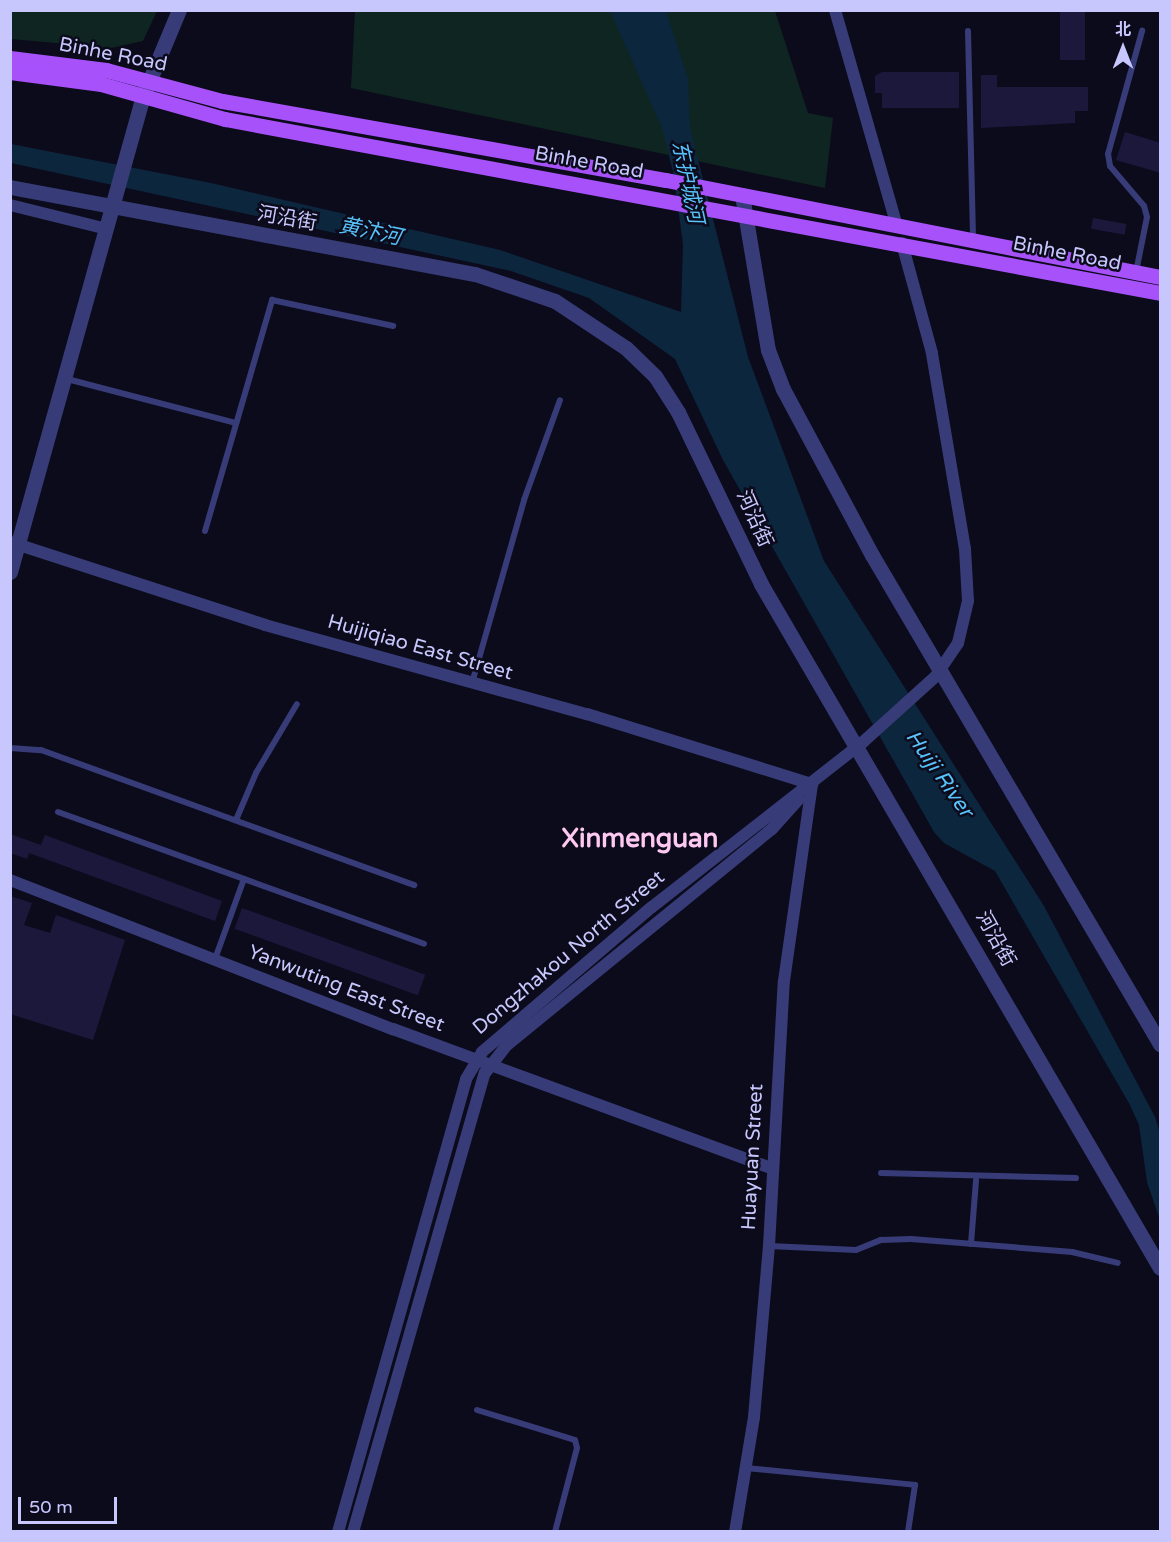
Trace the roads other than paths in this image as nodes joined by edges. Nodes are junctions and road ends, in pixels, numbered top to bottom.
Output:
1 (179, 10) edge
2 (835, 10) edge
3 (968, 31) dead end
4 (1142, 31) dead end
5 (10, 58) edge
6 (10, 72) edge
7 (146, 89) junction
8 (10, 187) edge
9 (742, 195) junction
10 (113, 204) junction
11 (10, 205) edge
12 (743, 212) junction
13 (897, 226) junction
14 (107, 229) junction
15 (972, 241) junction
16 (902, 243) junction
17 (1136, 273) junction
18 (1161, 277) edge
19 (1161, 293) edge
20 (393, 326) dead end
21 (67, 379) junction
22 (560, 400) dead end
23 (236, 423) junction
24 (205, 531) dead end
25 (14, 543) edge
26 (10, 572) edge
27 (940, 670) junction
28 (472, 683) junction
29 (297, 704) dead end
30 (858, 746) junction
31 (10, 748) edge
32 (812, 784) junction
33 (58, 812) dead end
34 (236, 820) junction
35 (244, 879) junction
36 (10, 880) edge
37 (414, 885) dead end
38 (424, 944) dead end
39 (214, 959) junction
40 (1161, 1044) edge
41 (477, 1060) junction
42 (491, 1065) junction
43 (771, 1168) junction
44 (881, 1173) dead end
45 (1076, 1178) dead end
46 (976, 1180) junction
47 (971, 1244) junction
48 (769, 1246) junction
49 (1118, 1263) dead end
50 (1161, 1268) edge
51 (477, 1410) dead end
52 (746, 1468) junction
53 (338, 1532) edge
54 (353, 1532) edge
55 (555, 1532) edge
56 (735, 1532) edge
57 (908, 1532) edge

1 - 7 street
2 - 13 street
3 - 15 lane
4 - 17 lane
5 - 7 main road, Binhe Road
6 - 7 main road, Binhe Road
7 - 9 main road, Binhe Road
7 - 10 street
7 - 12 main road, Binhe Road
8 - 10 street, 河沿街
9 - 12 street
9 - 13 main road, Binhe Road
10 - 14 street
10 - 30 street, 河沿街
11 - 14 street
12 - 16 main road, Binhe Road
12 - 27 street
13 - 15 main road, Binhe Road
14 - 21 street
15 - 17 main road, Binhe Road
16 - 19 main road, Binhe Road
16 - 27 street
17 - 18 main road, Binhe Road
20 - 23 lane
21 - 23 lane
21 - 25 street
22 - 28 lane
23 - 24 lane
25 - 26 street
25 - 28 street, Huijiqiao East Street
27 - 30 street
27 - 40 street
28 - 32 street, Huijiqiao East Street
29 - 34 lane
30 - 32 street
30 - 50 street, 河沿街
31 - 34 lane
32 - 41 street, Dongzhakou North Street
32 - 42 street, Dongzhakou North Street
32 - 43 street, Huayuan Street
33 - 35 lane
34 - 37 lane
35 - 38 lane
35 - 39 lane
36 - 39 street, Yanwuting East Street
39 - 41 street, Yanwuting East Street
41 - 42 street, Yanwuting East Street
41 - 53 street, Dongzhakou North Street
42 - 43 street, Yanwuting East Street
42 - 54 street, Dongzhakou North Street
43 - 48 street, Huayuan Street
44 - 46 lane
45 - 46 lane
46 - 47 lane
47 - 48 lane
47 - 49 lane
48 - 52 street, Huayuan Street
51 - 55 lane
52 - 56 street, Huayuan Street
52 - 57 lane

